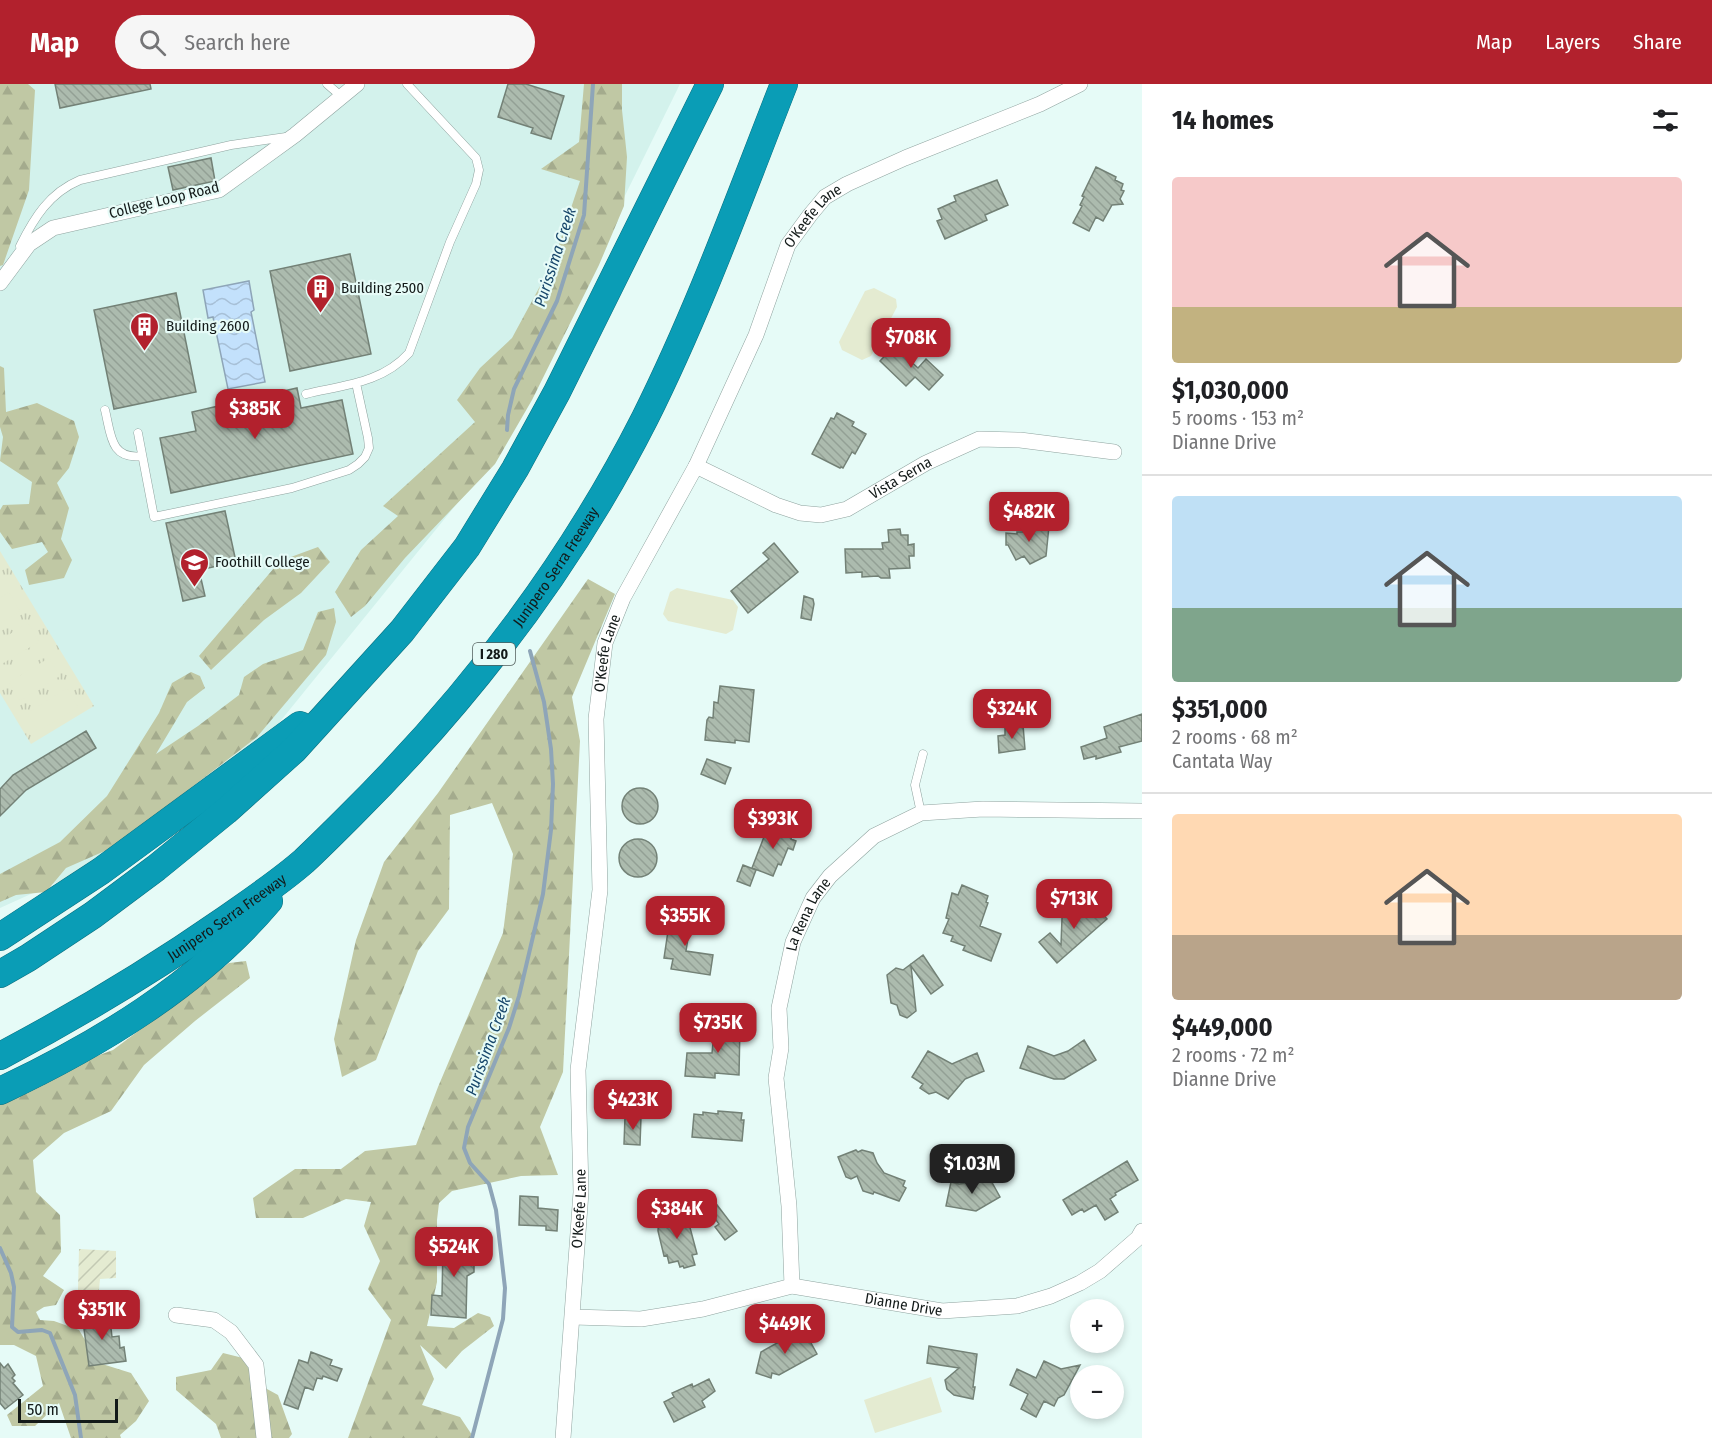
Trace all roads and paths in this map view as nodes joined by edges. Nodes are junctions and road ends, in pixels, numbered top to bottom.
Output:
1 (327, 84) edge
2 (357, 84) edge
3 (407, 84) edge
4 (710, 84) edge
5 (784, 84) edge
6 (1080, 84) edge
7 (342, 97) junction
8 (295, 135) junction
9 (2, 280) edge
10 (356, 383) junction
11 (306, 394) dead end
12 (105, 410) dead end
13 (138, 433) dead end
14 (1114, 452) dead end
15 (142, 456) junction
16 (696, 466) junction
17 (344, 697) junction
18 (923, 754) dead end
19 (1142, 811) edge
20 (921, 813) junction
21 (304, 861) junction
22 (0, 937) edge
23 (0, 974) edge
24 (0, 1056) edge
25 (48, 1069) junction
26 (0, 1091) edge
27 (0, 1097) edge
28 (1142, 1231) edge
29 (792, 1286) junction
30 (176, 1315) dead end
31 (573, 1317) junction
32 (264, 1438) edge
33 (563, 1438) edge

1 - 7 lane
2 - 7 street, College Loop Road
3 - 10 lane
4 - 17 highway
5 - 21 highway, Junipero Serra Freeway / I 280
6 - 16 street, O'Keefe Lane
7 - 8 street, College Loop Road
8 - 9 street, College Loop Road
8 - 9 lane
10 - 11 lane
10 - 15 lane
12 - 15 lane
13 - 15 lane
14 - 16 street, Vista Serna
16 - 31 street, O'Keefe Lane
17 - 22 highway
17 - 23 highway
18 - 20 lane
19 - 20 street, La Rena Lane
20 - 29 street, La Rena Lane
21 - 24 highway, Junipero Serra Freeway / I 280
21 - 25 highway
25 - 26 highway
25 - 27 highway
28 - 29 street, Dianne Drive
29 - 31 street, Dianne Drive
30 - 32 street
31 - 33 street, O'Keefe Lane

